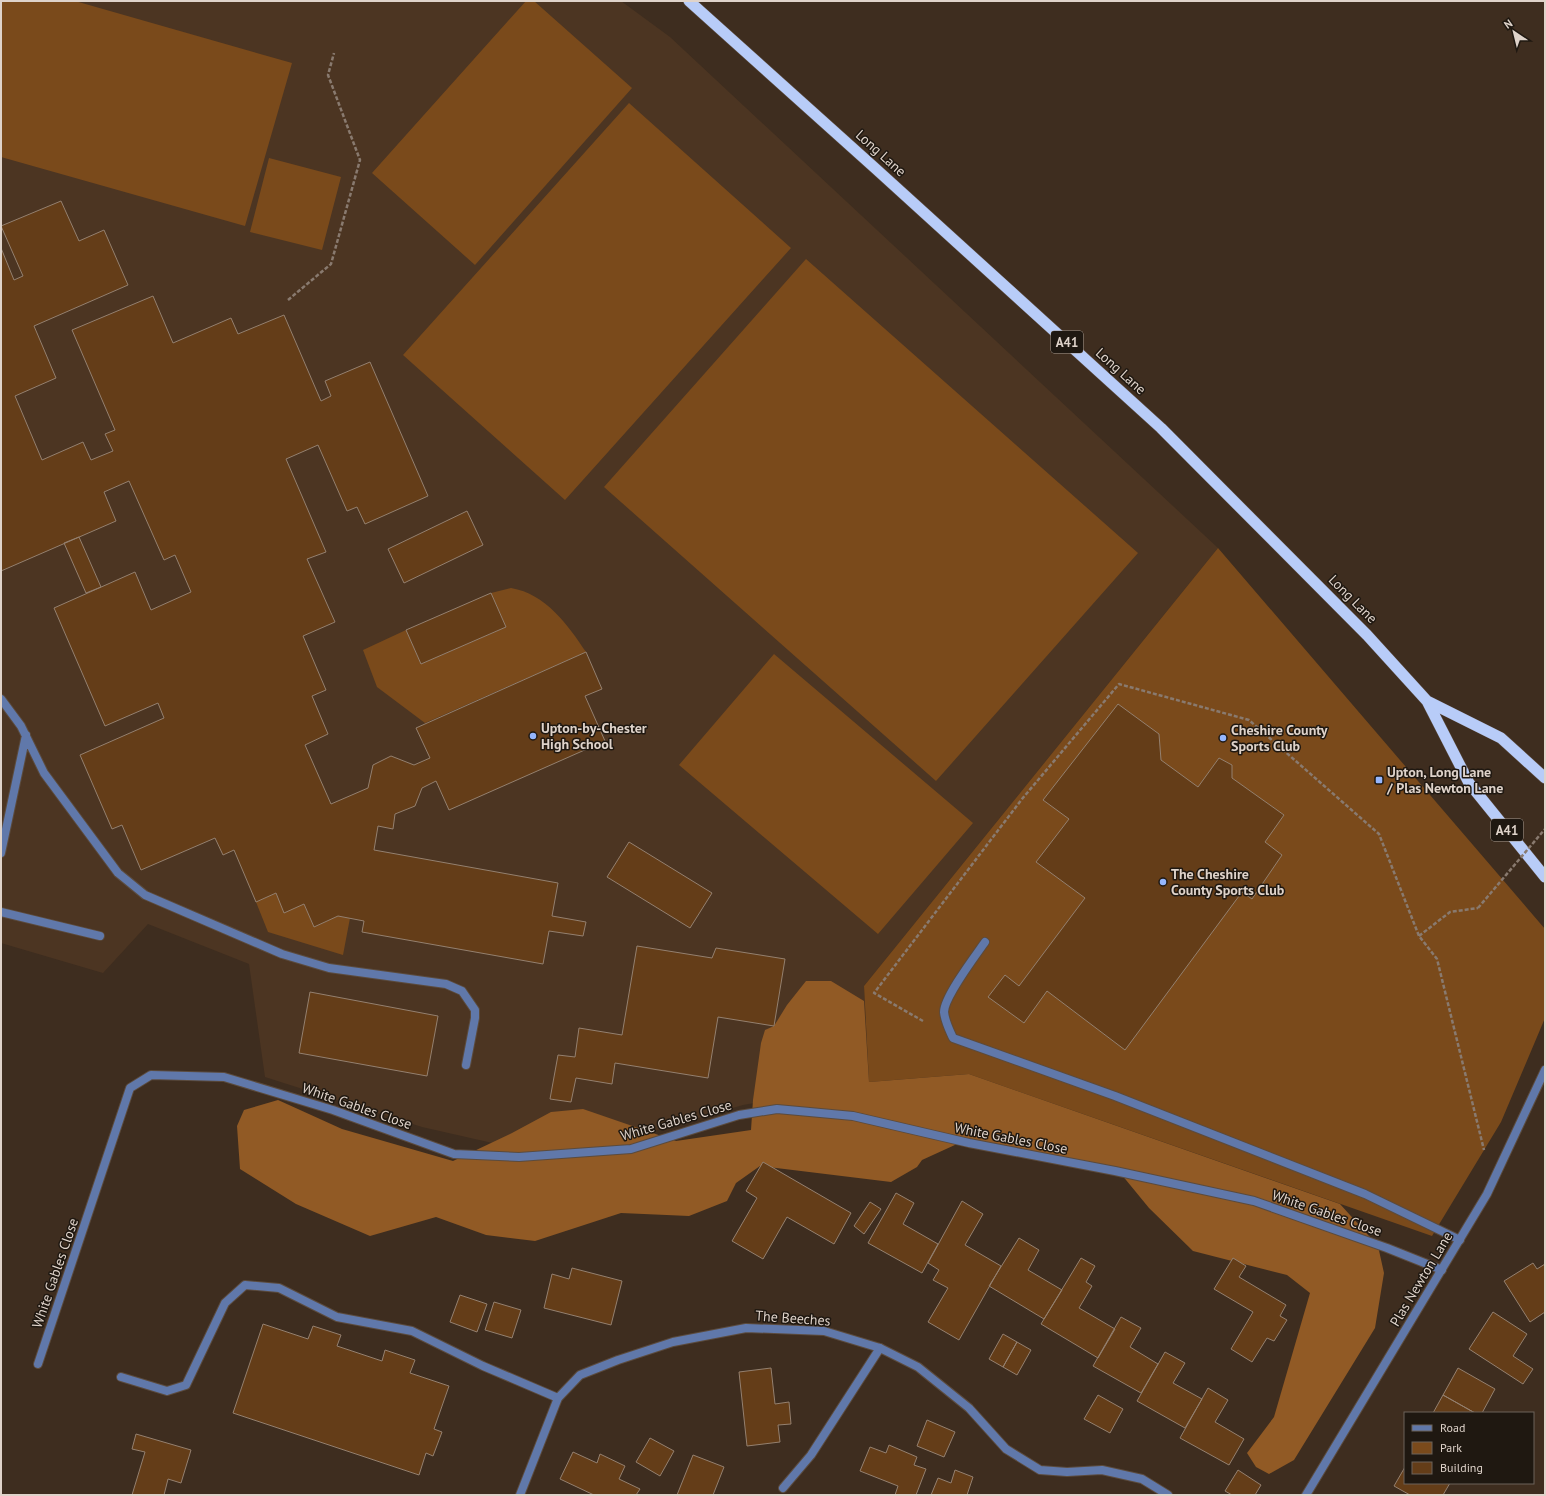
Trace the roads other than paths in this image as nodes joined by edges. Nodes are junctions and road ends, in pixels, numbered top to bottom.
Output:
1 (689, 1) edge
2 (1, 699) edge
3 (1428, 701) junction
4 (26, 735) junction
5 (1545, 778) edge
6 (1, 853) edge
7 (1545, 877) edge
8 (1, 912) edge
9 (100, 936) dead end
10 (985, 942) dead end
11 (466, 1065) dead end
12 (1545, 1070) edge
13 (1541, 1086) edge
14 (1460, 1240) junction
15 (1442, 1270) junction
16 (880, 1348) junction
17 (38, 1364) dead end
18 (121, 1377) dead end
19 (558, 1398) junction
20 (783, 1488) dead end
21 (520, 1495) edge
22 (1168, 1495) edge
23 (1306, 1495) edge

1 - 3 highway, Long Lane / A41
2 - 4 street
3 - 5 highway, Long Lane / A41
3 - 7 highway, Long Lane / A41
4 - 6 street
4 - 11 street
8 - 9 street
10 - 14 street
12 - 13 street, Plas Newton Lane
13 - 14 street, Plas Newton Lane
14 - 15 street, Plas Newton Lane
15 - 17 street, White Gables Close
15 - 23 street, Plas Newton Lane
16 - 19 street, The Beeches
16 - 20 street
16 - 22 street, The Beeches
18 - 19 street
19 - 21 street, The Beeches

